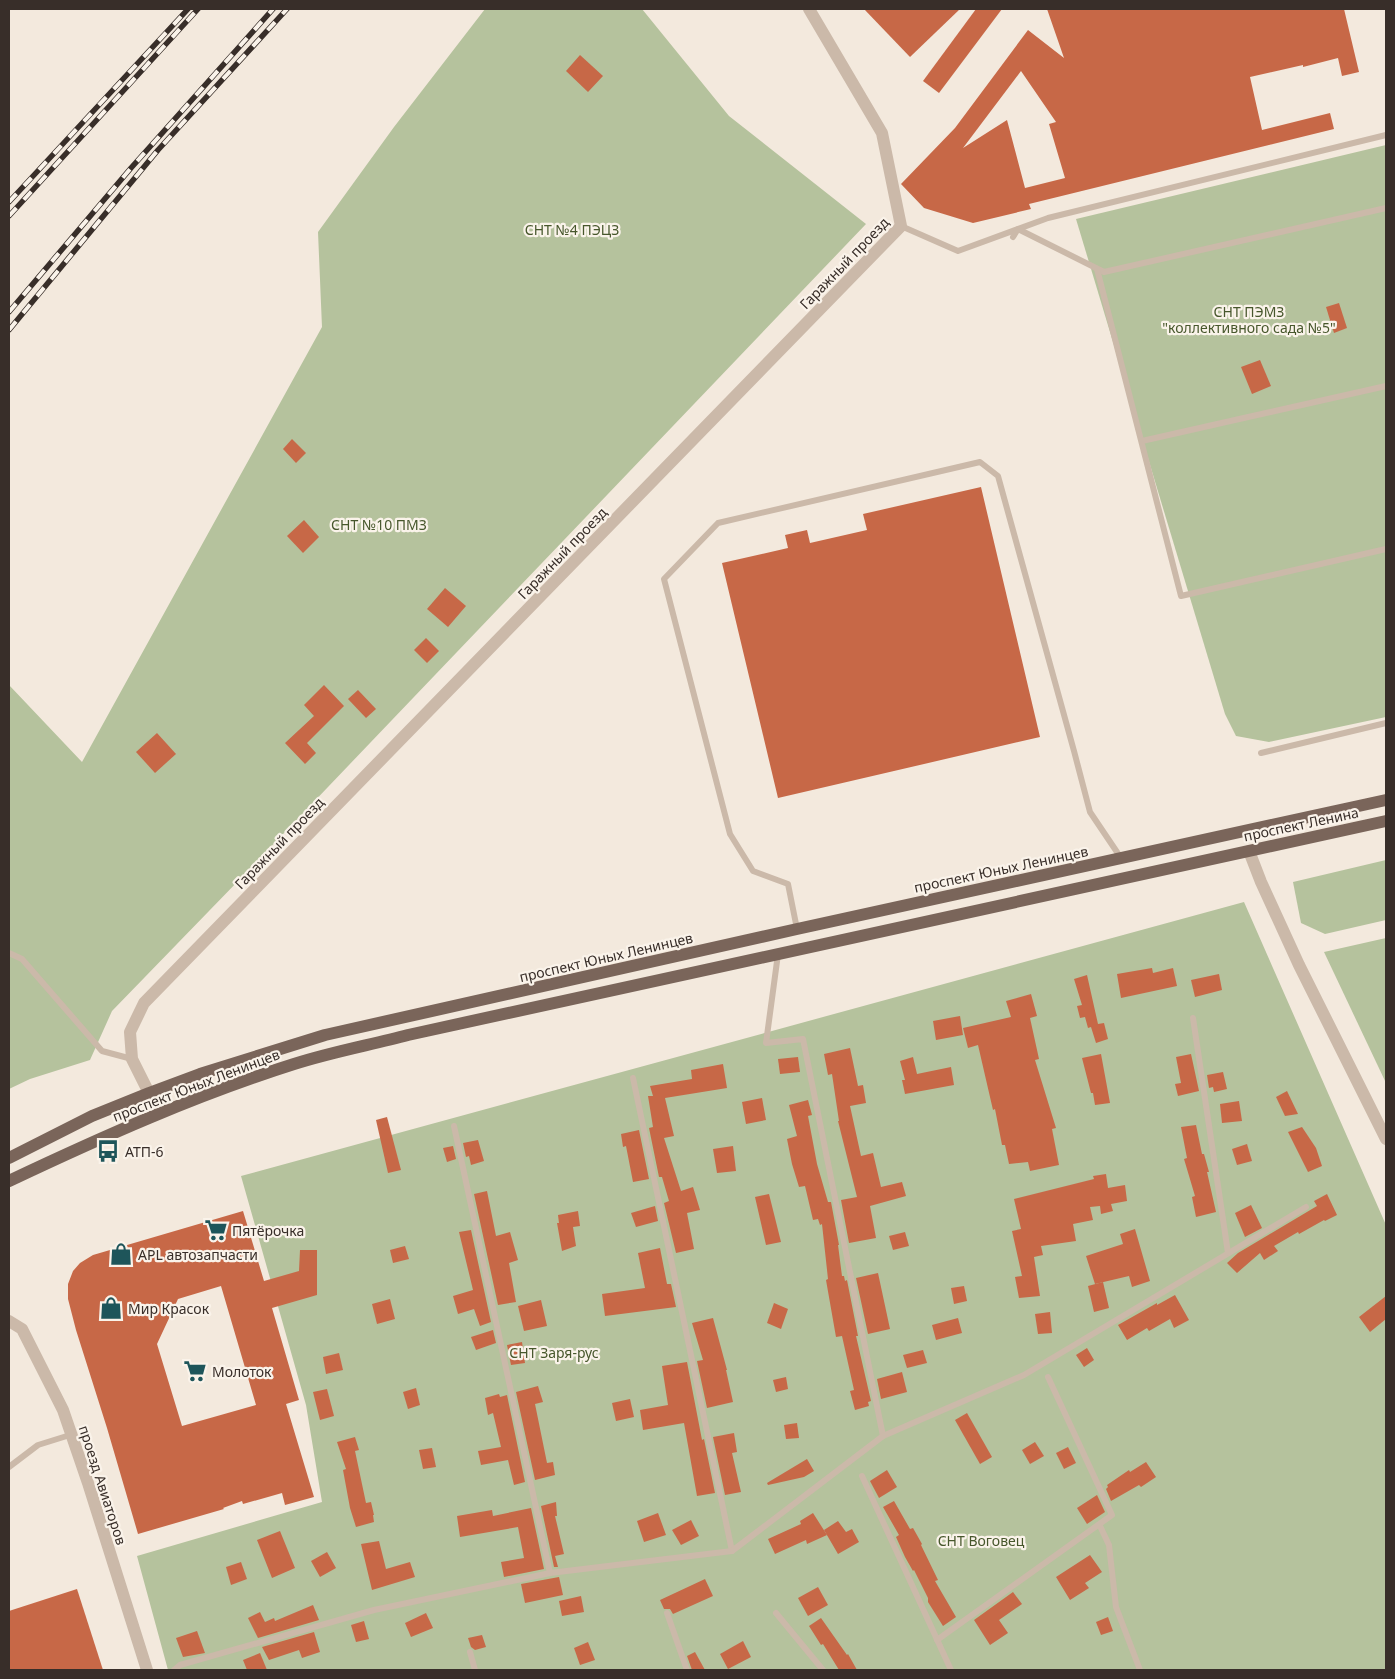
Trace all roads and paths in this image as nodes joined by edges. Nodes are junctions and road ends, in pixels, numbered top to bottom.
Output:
1 (809, 9) edge
2 (1386, 135) edge
3 (1386, 208) edge
4 (901, 226) junction
5 (1018, 228) junction
6 (1013, 237) dead end
7 (1097, 269) junction
8 (1386, 386) edge
9 (1142, 441) junction
10 (1386, 549) edge
11 (1386, 723) edge
12 (1261, 753) dead end
13 (1386, 800) edge
14 (1386, 821) edge
15 (1225, 836) joint
16 (1249, 851) junction
17 (1222, 857) joint
18 (1121, 858) junction
19 (798, 928) junction
20 (9, 953) edge
21 (778, 954) junction
22 (1193, 1018) dead end
23 (132, 1059) junction
24 (633, 1078) dead end
25 (149, 1093) junction
26 (454, 1126) dead end
27 (1386, 1139) edge
28 (9, 1158) edge
29 (9, 1181) edge
30 (1306, 1207) dead end
31 (1228, 1253) junction
32 (9, 1321) edge
33 (1048, 1378) dead end
34 (70, 1435) junction
35 (883, 1436) junction
36 (9, 1467) edge
37 (862, 1476) dead end
38 (1100, 1526) dead end
39 (732, 1551) junction
40 (550, 1573) junction
41 (667, 1613) dead end
42 (776, 1613) dead end
43 (937, 1640) junction
44 (470, 1652) dead end
45 (147, 1670) edge
46 (174, 1670) edge
47 (475, 1670) edge
48 (686, 1670) edge
49 (823, 1670) edge
50 (951, 1670) edge
51 (1140, 1670) edge

1 - 4 street, Гаражный проезд
2 - 5 lane
3 - 7 lane
4 - 5 lane
4 - 23 street, Гаражный проезд
5 - 6 lane
5 - 7 lane
7 - 9 lane
8 - 9 lane
9 - 10 lane
11 - 12 lane
13 - 15 main road, проспект Ленина
14 - 16 main road, проспект Ленина
15 - 18 main road, проспект Юных Ленинцев
16 - 17 main road, проспект Ленина
16 - 27 street
17 - 21 main road, проспект Юных Ленинцев
18 - 19 main road, проспект Юных Ленинцев
18 - 19 lane
19 - 25 main road, проспект Юных Ленинцев
20 - 23 lane
21 - 29 main road, проспект Юных Ленинцев
21 - 35 lane
22 - 31 lane
23 - 25 street, Гаражный проезд
24 - 39 lane
25 - 28 main road, проспект Юных Ленинцев
26 - 40 lane
30 - 31 lane
31 - 35 lane
32 - 34 street, проезд Авиаторов
33 - 43 lane
34 - 36 lane
34 - 45 street, проезд Авиаторов
35 - 39 lane
37 - 43 lane
38 - 51 lane
39 - 40 lane
40 - 46 lane
41 - 48 lane
42 - 49 lane
43 - 50 lane
44 - 47 lane

